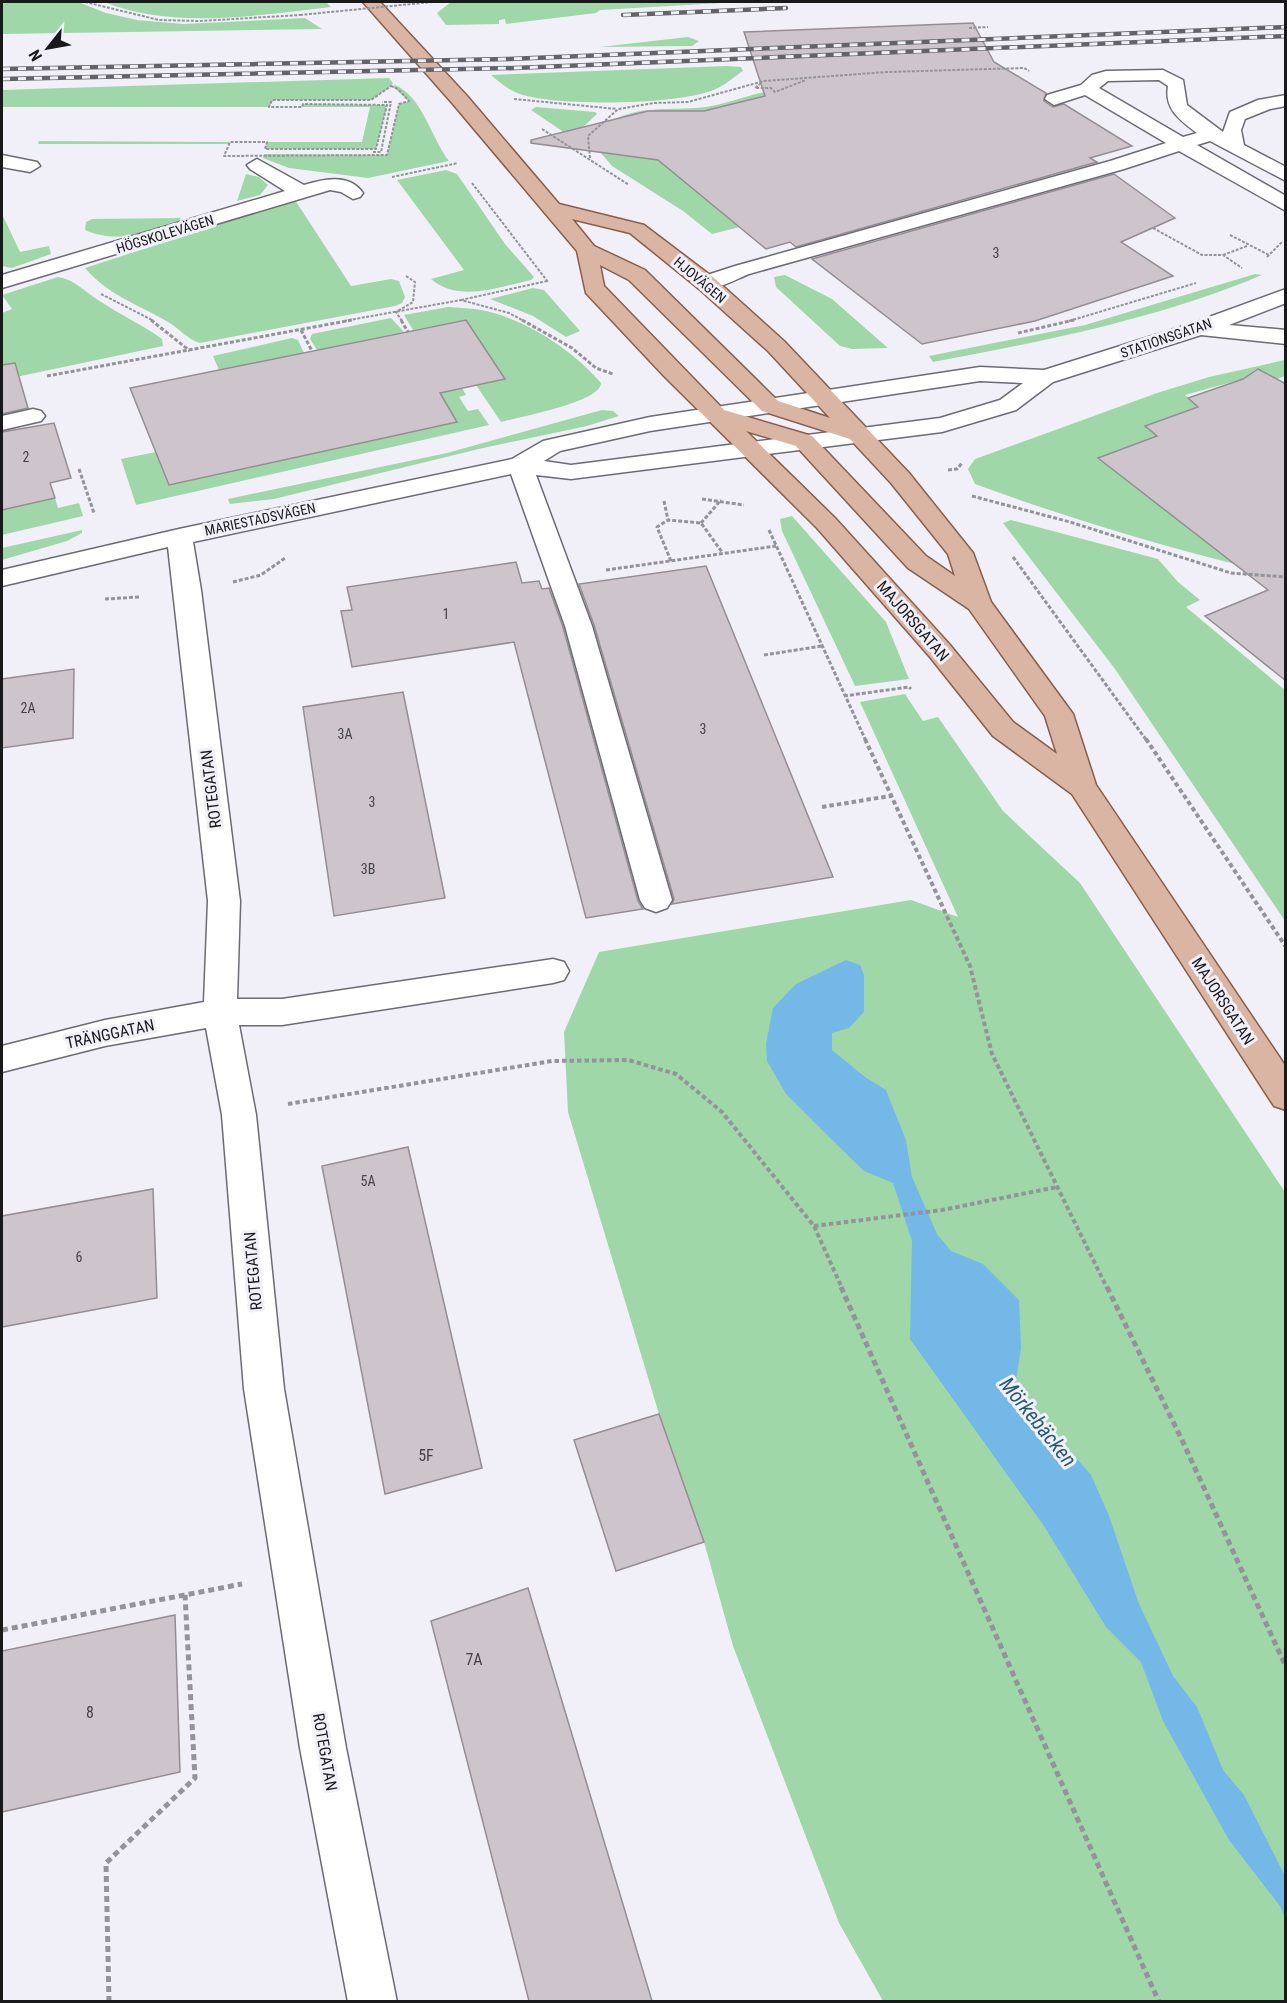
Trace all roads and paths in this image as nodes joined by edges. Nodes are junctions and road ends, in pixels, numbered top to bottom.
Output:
1 (85, 2) edge
2 (371, 2) edge
3 (432, 2) edge
4 (988, 27) dead end
5 (969, 28) dead end
6 (1032, 73) dead end
7 (810, 78) junction
8 (764, 81) junction
9 (1087, 89) junction
10 (1286, 93) edge
11 (510, 99) dead end
12 (1054, 99) dead end
13 (1286, 100) edge
14 (391, 102) dead end
15 (1265, 104) junction
16 (280, 107) junction
17 (618, 109) junction
18 (1212, 134) junction
19 (1179, 143) junction
20 (1234, 147) junction
21 (590, 159) dead end
22 (2, 161) edge
23 (458, 163) dead end
24 (257, 165) dead end
25 (30, 166) dead end
26 (1286, 175) edge
27 (343, 188) joint
28 (301, 192) junction
29 (1286, 205) edge
30 (550, 208) junction
31 (203, 209) dead end
32 (223, 217) junction
33 (1153, 228) dead end
34 (1230, 235) dead end
35 (1286, 235) edge
36 (1248, 246) junction
37 (587, 250) junction
38 (1223, 255) junction
39 (1270, 256) junction
40 (1261, 260) dead end
41 (61, 263) junction
42 (1232, 272) dead end
43 (406, 276) dead end
44 (547, 281) dead end
45 (2, 282) edge
46 (1197, 282) dead end
47 (705, 283) junction
48 (1286, 295) edge
49 (461, 300) junction
50 (396, 312) junction
51 (1198, 329) junction
52 (301, 330) junction
53 (408, 332) dead end
54 (1017, 333) dead end
55 (1286, 337) edge
56 (191, 351) junction
57 (312, 351) dead end
58 (614, 374) dead end
59 (40, 377) dead end
60 (1045, 377) junction
61 (824, 398) junction
62 (770, 406) junction
63 (716, 414) junction
64 (33, 416) dead end
65 (2, 423) edge
66 (859, 435) junction
67 (804, 441) junction
68 (751, 448) junction
69 (520, 465) junction
70 (79, 469) dead end
71 (971, 495) dead end
72 (654, 499) dead end
73 (664, 499) dead end
74 (699, 500) dead end
75 (664, 506) dead end
76 (96, 520) dead end
77 (668, 520) junction
78 (701, 523) junction
79 (768, 527) dead end
80 (179, 537) junction
81 (776, 546) junction
82 (1007, 549) dead end
83 (722, 552) junction
84 (288, 556) dead end
85 (671, 561) junction
86 (561, 576) junction
87 (1286, 577) edge
88 (2, 578) edge
89 (237, 581) dead end
90 (978, 603) junction
91 (822, 646) junction
92 (764, 654) dead end
93 (844, 696) junction
94 (915, 696) dead end
95 (1082, 787) junction
96 (890, 796) junction
97 (822, 807) dead end
98 (656, 900) dead end
99 (1286, 947) edge
100 (554, 971) dead end
101 (220, 1012) junction
102 (2, 1059) edge
103 (1286, 1095) edge
104 (291, 1104) dead end
105 (1057, 1187) junction
106 (814, 1226) junction
107 (246, 1583) dead end
108 (186, 1595) junction
109 (2, 1630) edge
110 (1286, 1667) edge
111 (109, 2001) edge
112 (373, 2001) edge
113 (1159, 2001) edge

1 - 3 path, bridge
2 - 30 main road
4 - 5 path
6 - 7 path
7 - 8 path
7 - 8 path
8 - 17 path
9 - 12 street
9 - 18 street
9 - 19 street
10 - 15 street
11 - 17 path
13 - 15 street
14 - 16 path
15 - 20 street
16 - 16 path
17 - 21 path
18 - 19 street
18 - 20 street
19 - 29 street
19 - 47 street
20 - 26 street
22 - 25 street
23 - 27 path
24 - 28 street
27 - 28 street, HÖGSKOLEVÄGEN
28 - 32 street, HÖGSKOLEVÄGEN
30 - 37 main road
30 - 47 main road, HJOVÄGEN
31 - 32 street
32 - 41 street, HÖGSKOLEVÄGEN
33 - 38 path
34 - 36 path
35 - 39 path
36 - 38 path
36 - 39 path
37 - 62 main road
37 - 63 main road
38 - 42 path
39 - 40 path
41 - 45 street, HÖGSKOLEVÄGEN
41 - 56 path
43 - 50 path
44 - 49 path
46 - 54 path
47 - 61 main road, HJOVÄGEN
48 - 51 street, STATIONSGATAN
49 - 50 path
49 - 58 path
50 - 52 path
50 - 53 path
51 - 55 street
51 - 60 street, STATIONSGATAN
52 - 56 path
52 - 57 path
56 - 59 path
60 - 61 street, STATIONSGATAN
60 - 66 street, STATIONSGATAN
61 - 62 street, STATIONSGATAN
61 - 66 main road, HJOVÄGEN
62 - 63 street, MARIESTADSVÄGEN
62 - 66 main road
63 - 67 main road
63 - 68 main road, MAJORSGATAN
63 - 69 street, MARIESTADSVÄGEN
64 - 65 street
66 - 67 street, STATIONSGATAN
66 - 90 main road, MAJORSGATAN
67 - 68 street, MARIESTADSVÄGEN
67 - 90 main road, MAJORSGATAN
68 - 69 street, MARIESTADSVÄGEN
68 - 95 main road, MAJORSGATAN
69 - 80 street, MARIESTADSVÄGEN
69 - 86 street
70 - 76 path
71 - 87 path
72 - 73 path
74 - 78 path
75 - 77 path
77 - 78 path
77 - 85 path
78 - 83 path
79 - 81 path
80 - 88 street, MARIESTADSVÄGEN
80 - 101 street, ROTEGATAN
81 - 83 path
81 - 91 path
82 - 99 path
83 - 85 path
84 - 89 path
85 - 86 path
86 - 98 street
90 - 95 main road, MAJORSGATAN
91 - 92 path
91 - 93 path
93 - 94 path
93 - 96 path
95 - 103 main road, MAJORSGATAN
96 - 97 path
96 - 105 path
100 - 101 street, TRÄNGGATAN
101 - 102 street, TRÄNGGATAN
101 - 112 street, ROTEGATAN
104 - 106 path
105 - 106 path
105 - 110 path
106 - 113 path
107 - 108 path
108 - 109 path
108 - 111 path

